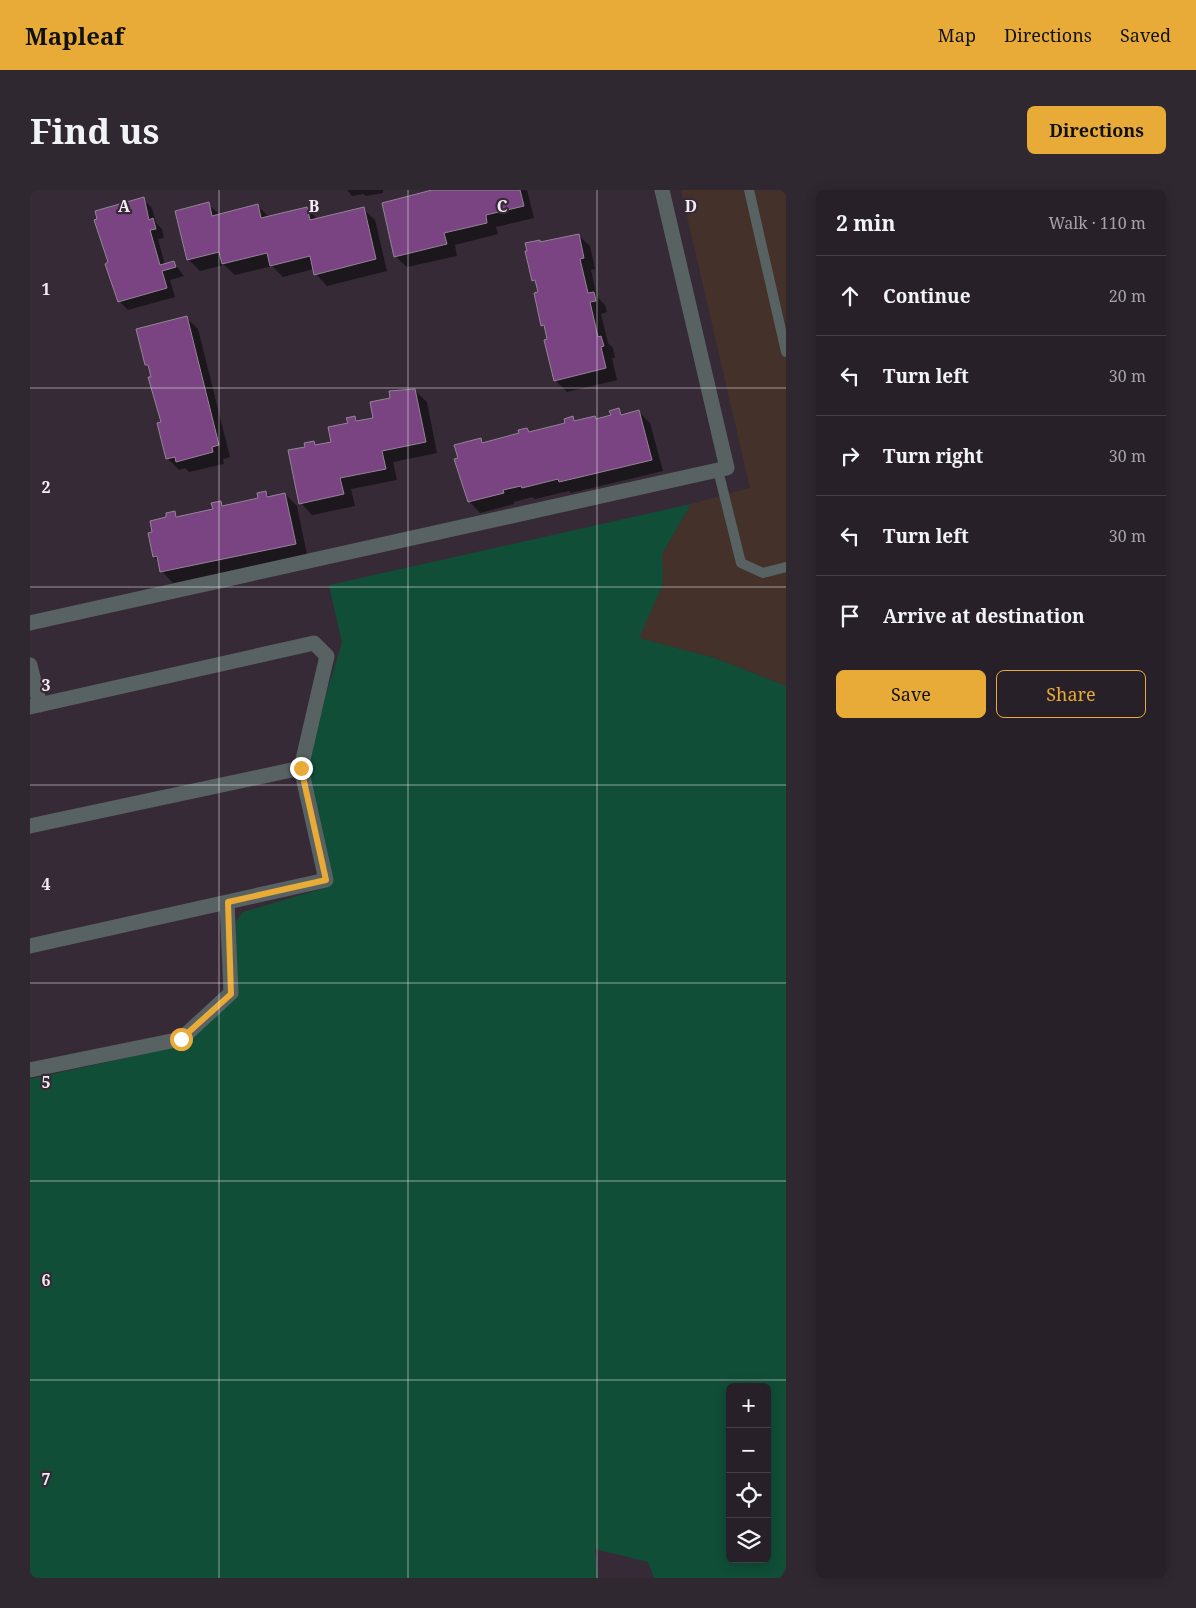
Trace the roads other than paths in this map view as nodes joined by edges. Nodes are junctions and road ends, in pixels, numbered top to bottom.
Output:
1 (662, 190) edge
2 (749, 190) edge
3 (786, 352) edge
4 (718, 470) junction
5 (786, 568) edge
6 (30, 623) edge
7 (30, 665) edge
8 (35, 706) edge
9 (301, 768) junction
10 (30, 826) edge
11 (228, 902) junction
12 (30, 946) edge
13 (30, 1070) edge

1 - 4 street
2 - 3 lane
4 - 5 lane
4 - 6 street
7 - 8 street
8 - 9 street
9 - 10 street
9 - 11 street
11 - 12 street
11 - 13 street

